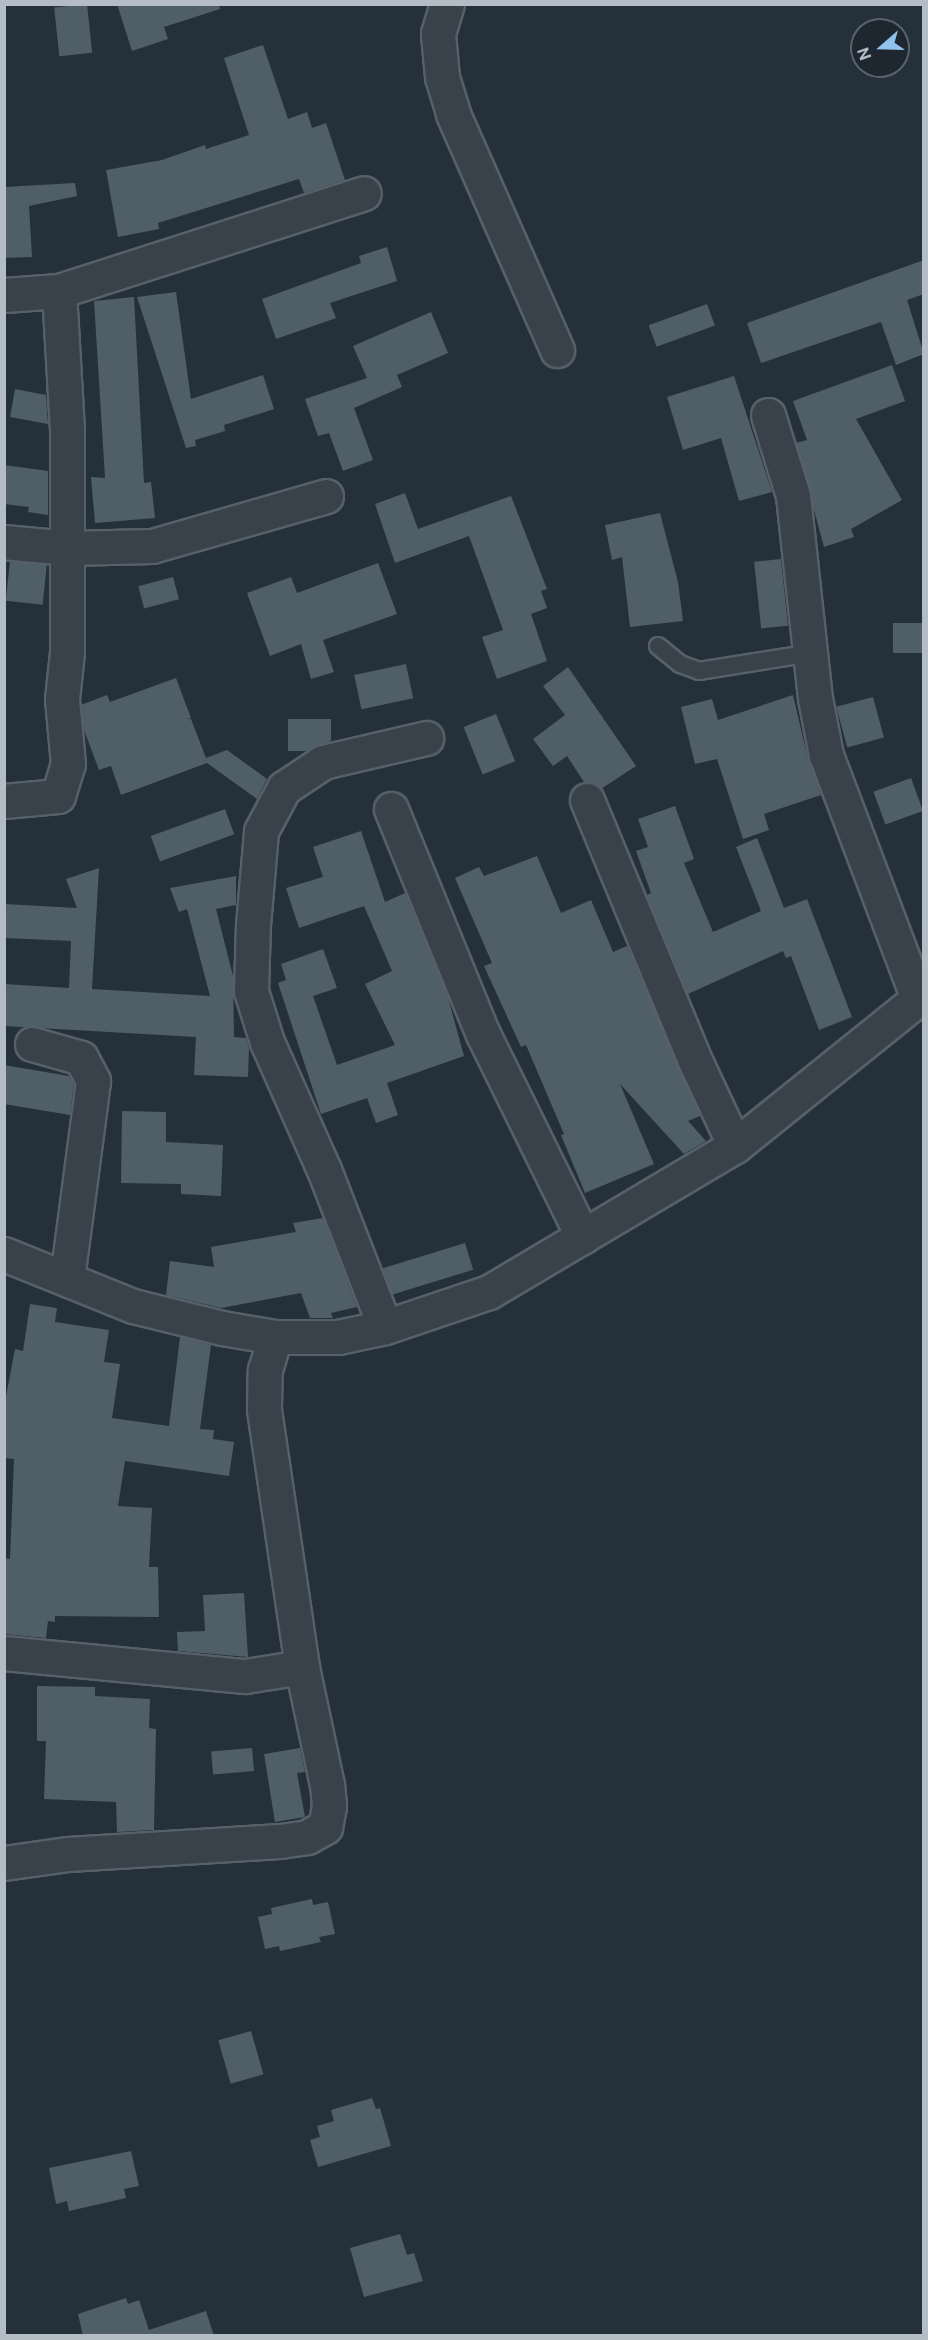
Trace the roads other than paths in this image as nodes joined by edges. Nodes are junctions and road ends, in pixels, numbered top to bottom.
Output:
1 (447, 4) edge
2 (364, 193) dead end
3 (58, 291) junction
4 (4, 295) edge
5 (557, 350) dead end
6 (768, 415) dead end
7 (326, 496) dead end
8 (4, 542) edge
9 (68, 548) junction
10 (657, 646) dead end
11 (811, 653) junction
12 (426, 738) dead end
13 (587, 800) dead end
14 (4, 801) edge
15 (391, 809) dead end
16 (921, 997) edge
17 (32, 1044) dead end
18 (735, 1146) junction
19 (583, 1237) junction
20 (4, 1254) edge
21 (67, 1279) junction
22 (386, 1327) junction
23 (275, 1337) junction
24 (4, 1653) edge
25 (302, 1667) junction
26 (4, 1863) edge

1 - 5 street
2 - 3 street
3 - 4 street
3 - 9 street
6 - 11 street
7 - 9 street
8 - 9 street
9 - 14 street
10 - 11 lane
11 - 16 street
12 - 22 street
13 - 18 street
15 - 19 street
16 - 18 street
17 - 21 street
18 - 19 street
19 - 22 street
20 - 21 street
21 - 23 street
22 - 23 street
23 - 25 street
24 - 25 street
25 - 26 street

